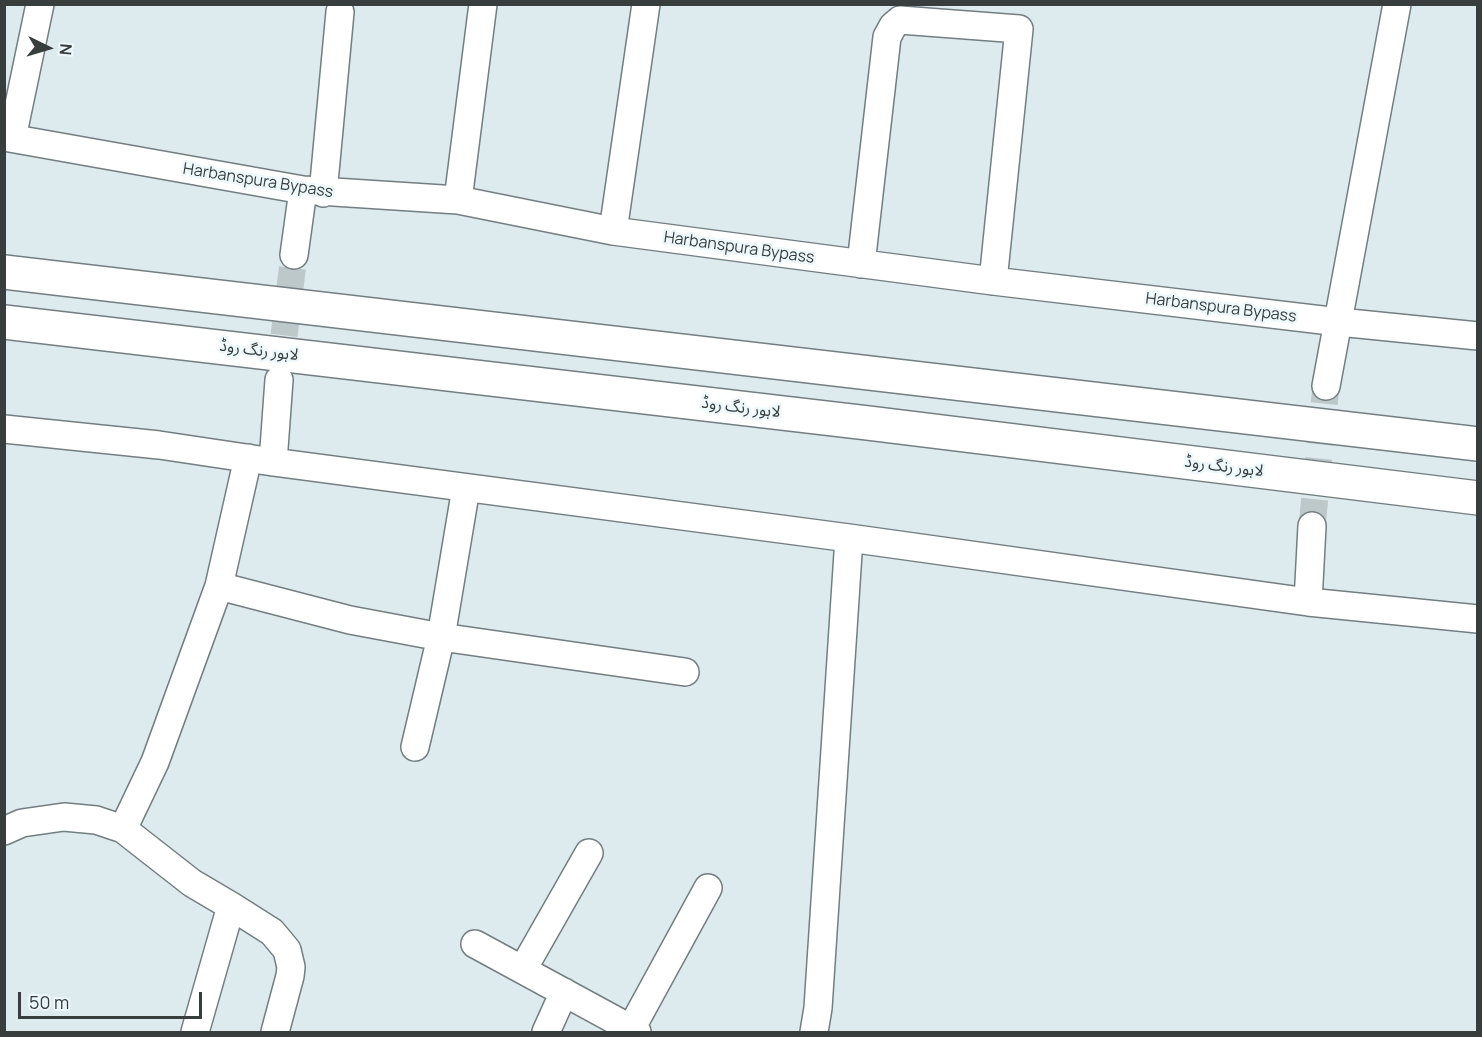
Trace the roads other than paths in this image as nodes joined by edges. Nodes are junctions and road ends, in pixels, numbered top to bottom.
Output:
1 (39, 4) edge
2 (483, 4) edge
3 (645, 4) edge
4 (1397, 4) edge
5 (340, 12) dead end
6 (8, 137) edge
7 (313, 191) junction
8 (458, 200) junction
9 (613, 231) junction
10 (294, 255) tunnel mouth
11 (861, 264) junction
12 (4, 272) edge
13 (993, 281) junction
14 (4, 322) edge
15 (1339, 322) junction
16 (1478, 336) edge
17 (279, 380) tunnel mouth
18 (1326, 386) tunnel mouth
19 (4, 429) edge
20 (1478, 444) edge
21 (260, 460) junction
22 (466, 488) junction
23 (1478, 498) edge
24 (1312, 526) tunnel mouth
25 (849, 538) junction
26 (219, 586) junction
27 (1308, 602) junction
28 (1478, 619) edge
29 (441, 637) junction
30 (685, 672) dead end
31 (415, 747) dead end
32 (123, 829) junction
33 (4, 831) edge
34 (589, 853) dead end
35 (708, 888) dead end
36 (231, 906) junction
37 (475, 944) dead end
38 (523, 969) junction
39 (564, 992) junction
40 (634, 1031) edge
41 (195, 1032) edge
42 (275, 1032) edge
43 (546, 1032) edge
44 (814, 1032) edge

1 - 6 street
2 - 8 street
3 - 9 street
4 - 15 street
5 - 7 street
6 - 7 street, Harbanspura Bypass
7 - 8 street, Harbanspura Bypass
7 - 10 street
8 - 9 street, Harbanspura Bypass
9 - 11 street, Harbanspura Bypass
11 - 13 street, Harbanspura Bypass
11 - 13 street
12 - 20 highway
13 - 15 street, Harbanspura Bypass
14 - 23 highway, لاہور رنگ روڈ
15 - 16 street, Harbanspura Bypass
15 - 18 street
17 - 21 street
19 - 21 street
21 - 22 street
21 - 26 street
22 - 25 street
22 - 29 street
24 - 27 street
25 - 27 street
25 - 44 street
26 - 29 street
26 - 32 street
27 - 28 street
29 - 30 street
29 - 31 street
32 - 33 street
32 - 36 street
34 - 38 street
35 - 40 street
36 - 41 street
36 - 42 street
37 - 38 street
38 - 39 street
39 - 40 street
39 - 43 street

